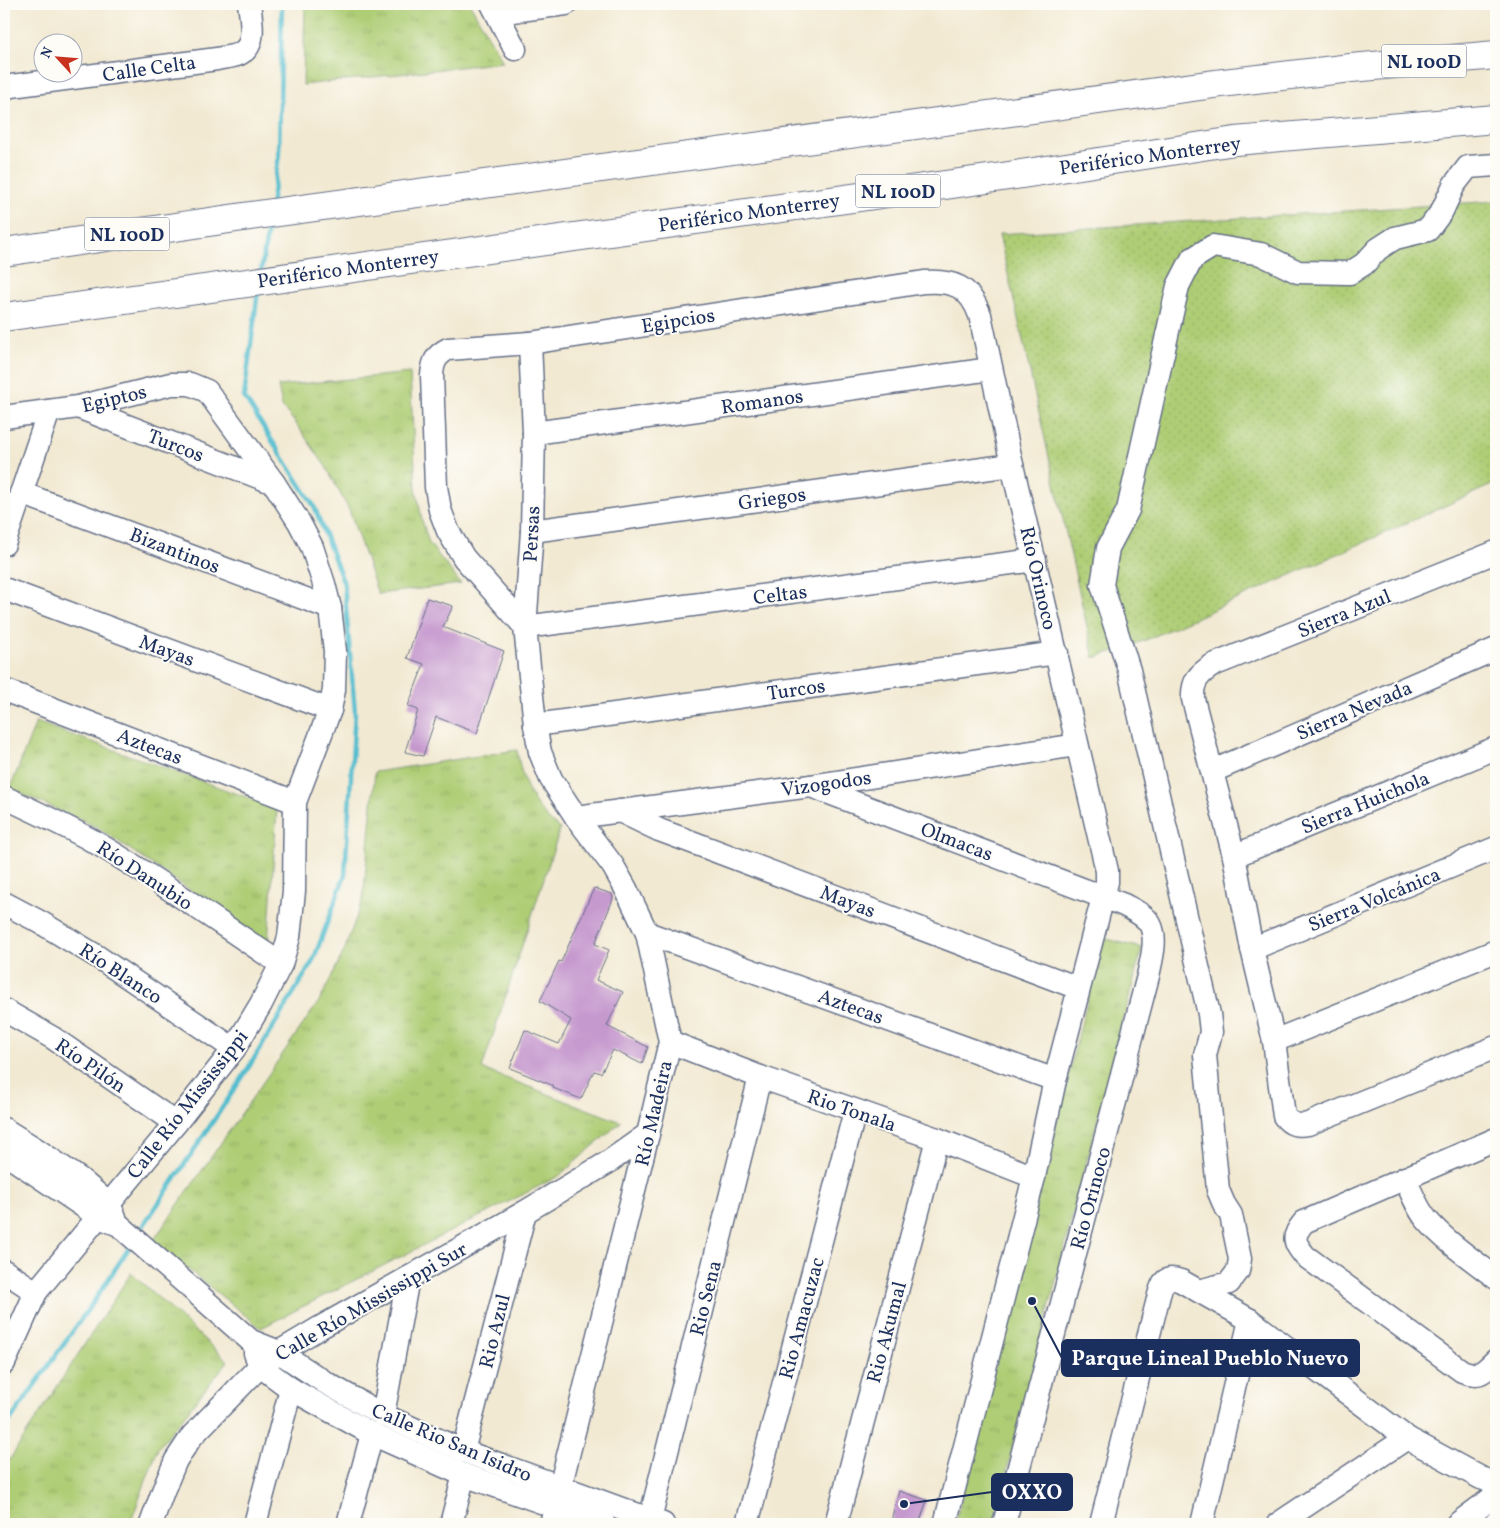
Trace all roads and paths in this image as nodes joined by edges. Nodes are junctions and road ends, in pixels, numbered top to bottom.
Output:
1 (249, 4) edge
2 (566, 4) edge
3 (495, 8) edge
4 (516, 49) dead end
5 (1496, 55) edge
6 (4, 87) edge
7 (1496, 119) edge
8 (1496, 165) edge
9 (4, 252) edge
10 (940, 281) joint
11 (4, 317) edge
12 (530, 343) junction
13 (991, 369) junction
14 (216, 404) joint
15 (78, 407) junction
16 (49, 411) junction
17 (4, 416) edge
18 (534, 433) junction
19 (1012, 465) junction
20 (274, 483) junction
21 (21, 493) junction
22 (532, 532) junction
23 (4, 544) edge
24 (1496, 552) edge
25 (1035, 560) junction
26 (4, 589) edge
27 (330, 608) junction
28 (525, 627) junction
29 (1496, 649) edge
30 (1057, 654) junction
31 (4, 690) edge
32 (330, 710) junction
33 (535, 725) junction
34 (1077, 745) junction
35 (1496, 748) edge
36 (1212, 771) junction
37 (811, 786) junction
38 (4, 797) edge
39 (295, 802) junction
40 (620, 811) junction
41 (576, 817) junction
42 (1496, 848) edge
43 (1234, 856) junction
44 (1103, 896) junction
45 (4, 903) edge
46 (647, 933) junction
47 (1252, 949) junction
48 (1496, 952) edge
49 (281, 964) junction
50 (1078, 988) junction
51 (4, 1010) edge
52 (1274, 1041) junction
53 (670, 1042) junction
54 (1496, 1048) edge
55 (234, 1049) junction
56 (760, 1077) junction
57 (1054, 1080) junction
58 (855, 1111) junction
59 (176, 1123) junction
60 (4, 1129) edge
61 (648, 1134) junction
62 (1496, 1138) edge
63 (937, 1139) junction
64 (4, 1153) edge
65 (1034, 1177) junction
66 (1405, 1178) junction
67 (525, 1212) junction
68 (114, 1219) junction
69 (4, 1272) edge
70 (408, 1278) junction
71 (1496, 1278) edge
72 (1199, 1291) junction
73 (36, 1292) junction
74 (1250, 1320) junction
75 (251, 1341) junction
76 (279, 1352) junction
77 (1496, 1360) edge
78 (4, 1363) edge
79 (260, 1366) junction
80 (291, 1389) junction
81 (378, 1425) junction
82 (1407, 1438) junction
83 (463, 1451) junction
84 (464, 1475) junction
85 (1492, 1492) edge
86 (556, 1506) edge
87 (577, 1511) edge
88 (656, 1522) edge
89 (151, 1524) edge
90 (255, 1524) edge
91 (348, 1524) edge
92 (451, 1524) edge
93 (604, 1524) edge
94 (747, 1524) edge
95 (836, 1524) edge
96 (945, 1524) edge
97 (1004, 1524) edge
98 (1101, 1524) edge
99 (1202, 1524) edge
100 (1278, 1524) edge
101 (1457, 1524) edge

1 - 6 street, Calle Celta
2 - 3 street
3 - 4 street
5 - 9 highway, NL 100D
7 - 11 highway, Periférico Monterrey / NL 100D
8 - 72 street
10 - 12 street, Egipcios
10 - 13 street, Río Orinoco
12 - 18 street, Persas
12 - 28 street, Egipcios
13 - 18 street, Romanos
13 - 19 street, Río Orinoco
14 - 15 street, Egiptos
14 - 20 street, Calle Río Mississippi
15 - 16 street, Egiptos
15 - 20 street, Turcos
16 - 17 street, Egiptos
16 - 21 street
18 - 22 street, Persas
19 - 22 street, Griegos
19 - 25 street, Río Orinoco
20 - 27 street, Calle Río Mississippi
21 - 23 street
21 - 27 street, Bizantinos
22 - 28 street, Persas
24 - 36 street, Sierra Azul
25 - 28 street, Celtas
25 - 30 street, Río Orinoco
26 - 32 street, Mayas
27 - 32 street, Calle Río Mississippi
28 - 33 street, Persas
29 - 36 street, Sierra Nevada
30 - 33 street, Turcos
30 - 34 street, Río Orinoco
31 - 39 street, Aztecas
32 - 39 street, Calle Río Mississippi
33 - 41 street, Río Madeira
34 - 37 street, Vizogodos
34 - 44 street, Río Orinoco
35 - 43 street, Sierra Huichola
36 - 43 street
37 - 40 street, Vizogodos
37 - 44 street, Olmacas
38 - 49 street, Río Danubio
39 - 49 street, Calle Río Mississippi
40 - 41 street, Vizogodos
40 - 50 street, Mayas
41 - 46 street, Río Madeira
42 - 47 street, Sierra Volcánica
43 - 47 street
44 - 50 street, Río Orinoco
44 - 97 street, Río Orinoco
45 - 55 street, Río Blanco
46 - 53 street, Río Madeira
46 - 57 street, Aztecas
47 - 52 street
48 - 52 street
49 - 55 street, Calle Río Mississippi
50 - 57 street, Río Orinoco
51 - 59 street, Río Pilón
52 - 54 street
53 - 56 street, Rio Tonala
53 - 61 street, Río Madeira
55 - 59 street, Calle Río Mississippi
56 - 58 street, Rio Tonala
56 - 88 street, Rio Sena
57 - 65 street, Río Orinoco
58 - 63 street, Rio Tonala
58 - 94 street, Rio Amacuzac
59 - 68 street, Calle Río Mississippi
60 - 68 street, Calle Rio San Isidro
61 - 67 street, Calle Río Mississippi Sur
61 - 86 street, Río Madeira
62 - 66 street
63 - 65 street, Rio Tonala
63 - 95 street, Rio Akumal
64 - 68 street, Calle Rio San Isidro
65 - 96 street, Río Orinoco
66 - 71 street
66 - 77 street
67 - 70 street, Calle Río Mississippi Sur
67 - 83 street, Rio Azul
68 - 73 street, Calle Río Mississippi
68 - 75 street, Calle Rio San Isidro
69 - 73 street
70 - 76 street, Calle Río Mississippi Sur
70 - 81 street
72 - 74 street
72 - 98 street
73 - 78 street, Calle Río Mississippi
74 - 82 street
74 - 99 street
75 - 76 street, Calle Rio San Isidro
75 - 79 street, Calle Rio San Isidro
76 - 79 street, Calle Río Mississippi Sur
76 - 81 street, Calle Rio San Isidro
79 - 80 street, Calle Rio San Isidro
79 - 89 street, Calle Río Mississippi Sur
80 - 81 street, Calle Rio San Isidro
80 - 90 street
81 - 83 street, Calle Rio San Isidro
81 - 84 street, Calle Rio San Isidro
81 - 91 street
82 - 85 street
82 - 100 street
83 - 86 street, Calle Rio San Isidro
84 - 86 street, Calle Rio San Isidro
84 - 92 street
85 - 101 street
86 - 87 street, Calle Rio San Isidro
87 - 88 street, Calle Rio San Isidro
87 - 93 street, Calle Rio San Isidro

